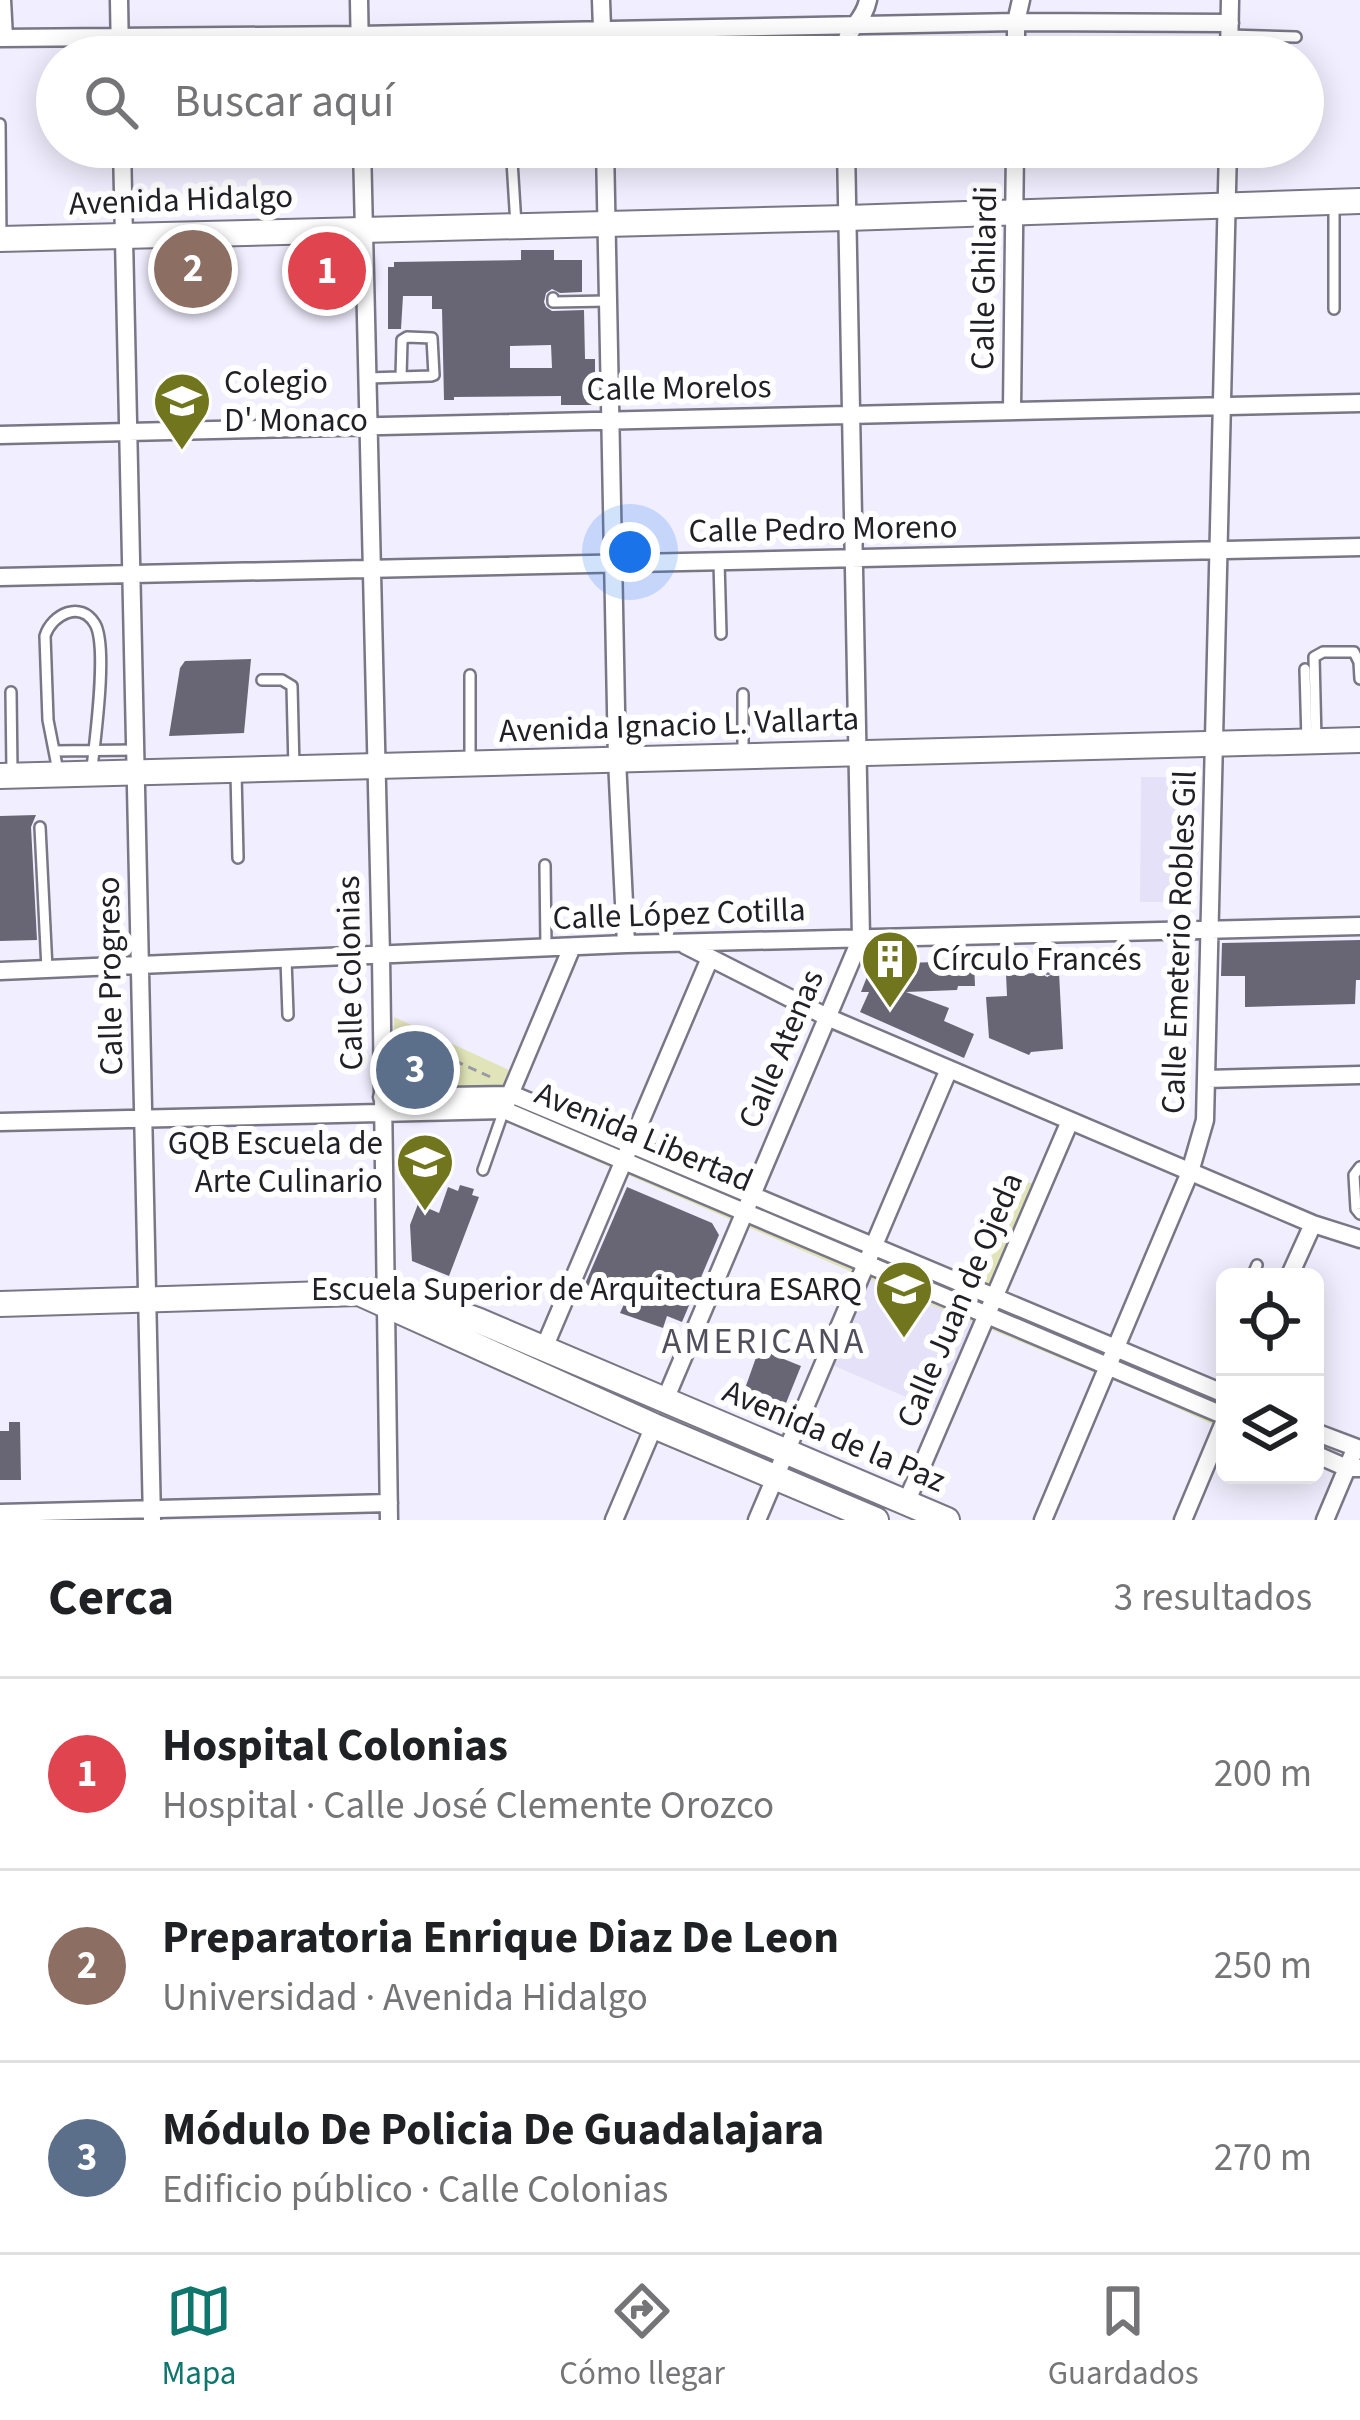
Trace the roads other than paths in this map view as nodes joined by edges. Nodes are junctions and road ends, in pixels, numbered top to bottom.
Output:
1 (2, 0) edge
2 (119, 0) edge
3 (358, 0) edge
4 (602, 0) edge
5 (868, 0) edge
6 (1021, 0) edge
7 (1230, 0) edge
8 (1016, 22) junction
9 (855, 25) junction
10 (602, 29) junction
11 (1230, 29) junction
12 (359, 35) junction
13 (120, 36) edge
14 (240, 36) edge
15 (602, 36) edge
16 (846, 36) edge
17 (1016, 36) edge
18 (1230, 36) edge
19 (1288, 36) edge
20 (2, 38) edge
21 (36, 38) edge
22 (0, 124) edge
23 (122, 168) edge
24 (363, 168) edge
25 (512, 168) edge
26 (606, 168) edge
27 (847, 168) edge
28 (1016, 168) edge
29 (1228, 168) edge
30 (1347, 201) edge
31 (1227, 205) junction
32 (1015, 212) junction
33 (848, 218) junction
34 (607, 223) junction
35 (516, 225) junction
36 (364, 228) junction
37 (124, 235) junction
38 (0, 238) edge
39 (553, 298) dead end
40 (608, 301) junction
41 (1334, 310) dead end
42 (400, 377) junction
43 (368, 378) junction
44 (1360, 403) edge
45 (1223, 406) junction
46 (1012, 410) junction
47 (851, 414) junction
48 (610, 419) junction
49 (369, 425) junction
50 (128, 432) junction
51 (0, 435) edge
52 (1360, 547) edge
53 (1218, 550) junction
54 (854, 558) junction
55 (719, 561) junction
56 (613, 563) junction
57 (371, 568) junction
58 (131, 574) junction
59 (0, 577) edge
60 (721, 634) dead end
61 (1305, 669) dead end
62 (470, 675) dead end
63 (1360, 679) edge
64 (262, 680) dead end
65 (10, 692) dead end
66 (743, 694) dead end
67 (1360, 740) edge
68 (1312, 741) junction
69 (1214, 744) junction
70 (857, 753) junction
71 (743, 756) junction
72 (617, 760) junction
73 (136, 761) junction
74 (93, 762) junction
75 (56, 763) junction
76 (470, 764) junction
77 (376, 766) junction
78 (294, 768) junction
79 (236, 770) junction
80 (6, 776) edge
81 (40, 826) dead end
82 (238, 858) dead end
83 (545, 865) dead end
84 (1360, 926) edge
85 (1210, 929) junction
86 (1046, 933) junction
87 (861, 938) junction
88 (679, 943) junction
89 (626, 944) junction
90 (572, 946) junction
91 (546, 948) junction
92 (381, 956) junction
93 (710, 958) junction
94 (286, 959) junction
95 (140, 964) junction
96 (47, 968) junction
97 (1048, 968) dead end
98 (0, 971) edge
99 (287, 1015) dead end
100 (827, 1017) junction
101 (949, 1070) junction
102 (1360, 1075) edge
103 (1206, 1078) junction
104 (509, 1096) junction
105 (382, 1105) junction
106 (143, 1118) junction
107 (1070, 1121) junction
108 (0, 1122) edge
109 (631, 1143) junction
110 (624, 1161) junction
111 (1360, 1168) edge
112 (482, 1170) dead end
113 (1190, 1172) junction
114 (752, 1194) junction
115 (744, 1212) junction
116 (1360, 1214) edge
117 (1313, 1224) junction
118 (1360, 1239) edge
119 (874, 1246) junction
120 (866, 1264) junction
121 (1257, 1265) dead end
122 (1256, 1268) edge
123 (1293, 1268) edge
124 (993, 1296) junction
125 (376, 1297) junction
126 (147, 1300) junction
127 (0, 1304) edge
128 (985, 1315) junction
129 (544, 1348) junction
130 (1115, 1348) junction
131 (1108, 1366) junction
132 (1216, 1390) edge
133 (664, 1400) junction
134 (1216, 1414) edge
135 (654, 1426) junction
136 (1324, 1437) edge
137 (1216, 1440) edge
138 (786, 1451) junction
139 (1324, 1454) edge
140 (1356, 1455) edge
141 (776, 1477) junction
142 (906, 1502) junction
143 (389, 1512) edge
144 (0, 1513) edge
145 (262, 1513) edge
146 (152, 1515) edge
147 (614, 1520) edge
148 (757, 1520) edge
149 (876, 1520) edge
150 (946, 1520) edge
151 (1043, 1520) edge
152 (1183, 1520) edge
153 (1325, 1520) edge

1 - 20 street
2 - 13 street
3 - 12 street
4 - 10 street
5 - 9 street
6 - 8 street
7 - 11 street
8 - 9 street
8 - 11 street
8 - 17 street
9 - 10 street
9 - 16 street
10 - 12 street
10 - 15 street
11 - 18 street
11 - 19 lane
12 - 14 street
20 - 21 street
22 - 38 lane
23 - 37 street, Calle Progreso
24 - 36 street, Calle Colonias
25 - 35 lane
26 - 34 street
27 - 33 street, Calle Atenas
28 - 32 street, Calle Ghilardi
29 - 31 street, Calle Emeterio Robles Gil
30 - 31 main road
30 - 41 lane
31 - 32 main road
31 - 45 street, Calle Emeterio Robles Gil
32 - 33 main road
32 - 46 street, Calle Ghilardi
33 - 34 main road
33 - 47 street, Calle Atenas
34 - 35 main road, Avenida Hidalgo
34 - 40 street
35 - 36 main road, Avenida Hidalgo
36 - 37 main road, Avenida Hidalgo
36 - 43 street, Calle Colonias
37 - 38 main road, Avenida Hidalgo
37 - 50 street, Calle Progreso
39 - 40 lane
40 - 48 street
42 - 42 lane
42 - 43 lane
43 - 49 street, Calle Colonias
44 - 45 street, Calle Morelos
45 - 46 street, Calle Morelos
45 - 53 street, Calle Emeterio Robles Gil
46 - 47 street, Calle Morelos
47 - 48 street, Calle Morelos
47 - 54 street, Calle Atenas
48 - 49 street, Calle Morelos
48 - 56 street
49 - 50 street, Calle Morelos
49 - 57 street, Calle Colonias
50 - 51 street, Calle Morelos
50 - 58 street, Calle Progreso
52 - 53 street, Calle Pedro Moreno
53 - 54 street, Calle Pedro Moreno
53 - 69 street, Calle Emeterio Robles Gil
54 - 55 street, Calle Pedro Moreno
54 - 70 street, Calle Atenas
55 - 56 street, Calle Pedro Moreno
55 - 60 lane
56 - 57 street, Calle Pedro Moreno
56 - 72 street
57 - 58 street, Calle Pedro Moreno
57 - 77 street, Calle Colonias
58 - 59 street, Calle Pedro Moreno
58 - 73 street, Calle Progreso
61 - 68 lane
62 - 76 lane
63 - 68 lane
64 - 78 lane
65 - 80 lane
66 - 71 lane
67 - 68 main road, Avenida Ignacio L. Vallarta
68 - 69 main road, Avenida Ignacio L. Vallarta
69 - 70 main road, Avenida Ignacio L. Vallarta
69 - 85 street, Calle Emeterio Robles Gil
70 - 71 main road, Avenida Ignacio L. Vallarta
70 - 87 street, Calle Atenas
71 - 72 main road, Avenida Ignacio L. Vallarta
72 - 76 main road, Avenida Ignacio L. Vallarta
72 - 89 street
73 - 74 main road, Avenida Ignacio L. Vallarta
73 - 79 main road, Avenida Ignacio L. Vallarta
73 - 95 street, Calle Progreso
74 - 75 main road, Avenida Ignacio L. Vallarta
74 - 75 lane
75 - 80 main road, Avenida Ignacio L. Vallarta
76 - 77 main road, Avenida Ignacio L. Vallarta
77 - 78 main road, Avenida Ignacio L. Vallarta
77 - 92 street, Calle Colonias
78 - 79 main road, Avenida Ignacio L. Vallarta
79 - 82 lane
81 - 96 lane
83 - 91 lane
84 - 85 street, Calle López Cotilla
85 - 86 street, Calle López Cotilla
85 - 103 street, Calle Emeterio Robles Gil
86 - 87 street, Calle López Cotilla
86 - 97 lane
87 - 88 street, Calle López Cotilla
87 - 100 street, Calle Atenas
88 - 89 street, Calle López Cotilla
88 - 93 street
89 - 90 street, Calle López Cotilla
90 - 91 street, Calle López Cotilla
90 - 104 street
91 - 92 street, Calle López Cotilla
92 - 94 street, Calle López Cotilla
92 - 105 street, Calle Colonias
93 - 100 street
93 - 109 street
94 - 95 street, Calle López Cotilla
94 - 99 lane
95 - 96 street, Calle López Cotilla
95 - 106 street, Calle Progreso
96 - 98 street, Calle López Cotilla
100 - 101 street
100 - 114 street, Calle Atenas
101 - 107 street
101 - 119 street
102 - 103 street
103 - 113 street, Calle Emeterio Robles Gil
104 - 105 street, Avenida Libertad
104 - 109 street, Avenida Libertad
104 - 110 street, Avenida Libertad
104 - 112 lane
105 - 106 street, Avenida Libertad
105 - 125 street, Calle Colonias
106 - 108 street, Avenida Libertad
106 - 126 street, Calle Progreso
107 - 113 street
107 - 124 street, Calle Juan de Ojeda
109 - 110 street
109 - 114 street, Avenida Libertad
110 - 115 street, Avenida Libertad
110 - 129 street
111 - 116 lane
113 - 117 street
113 - 130 street, Calle Emeterio Robles Gil
114 - 115 street, Calle Atenas
114 - 119 street, Avenida Libertad
115 - 120 street, Avenida Libertad
115 - 133 street, Calle Atenas
117 - 118 street
117 - 123 street
119 - 120 street
119 - 124 street, Avenida Libertad
120 - 128 street, Avenida Libertad
120 - 138 street
121 - 122 lane
124 - 128 street, Calle Juan de Ojeda
124 - 130 street, Avenida Libertad
125 - 126 main road, Avenida de la Paz
125 - 129 main road, Avenida de la Paz
125 - 135 main road, Avenida de la Paz
125 - 143 street, Calle Colonias
126 - 127 main road, Avenida de la Paz
126 - 146 street, Calle Progreso
128 - 131 street, Avenida Libertad
128 - 142 street, Calle Juan de Ojeda
129 - 133 main road, Avenida de la Paz
130 - 131 street, Calle Emeterio Robles Gil
130 - 132 street, Avenida Libertad
131 - 134 street, Avenida Libertad
131 - 151 street, Calle Emeterio Robles Gil
133 - 138 main road, Avenida de la Paz
135 - 141 main road, Avenida de la Paz
135 - 147 street
136 - 140 street
137 - 152 street
138 - 141 street
138 - 142 main road, Avenida de la Paz
139 - 140 street
140 - 153 street
141 - 148 street
141 - 149 main road, Avenida de la Paz
142 - 150 main road, Avenida de la Paz
143 - 145 street
144 - 146 street
145 - 146 street

